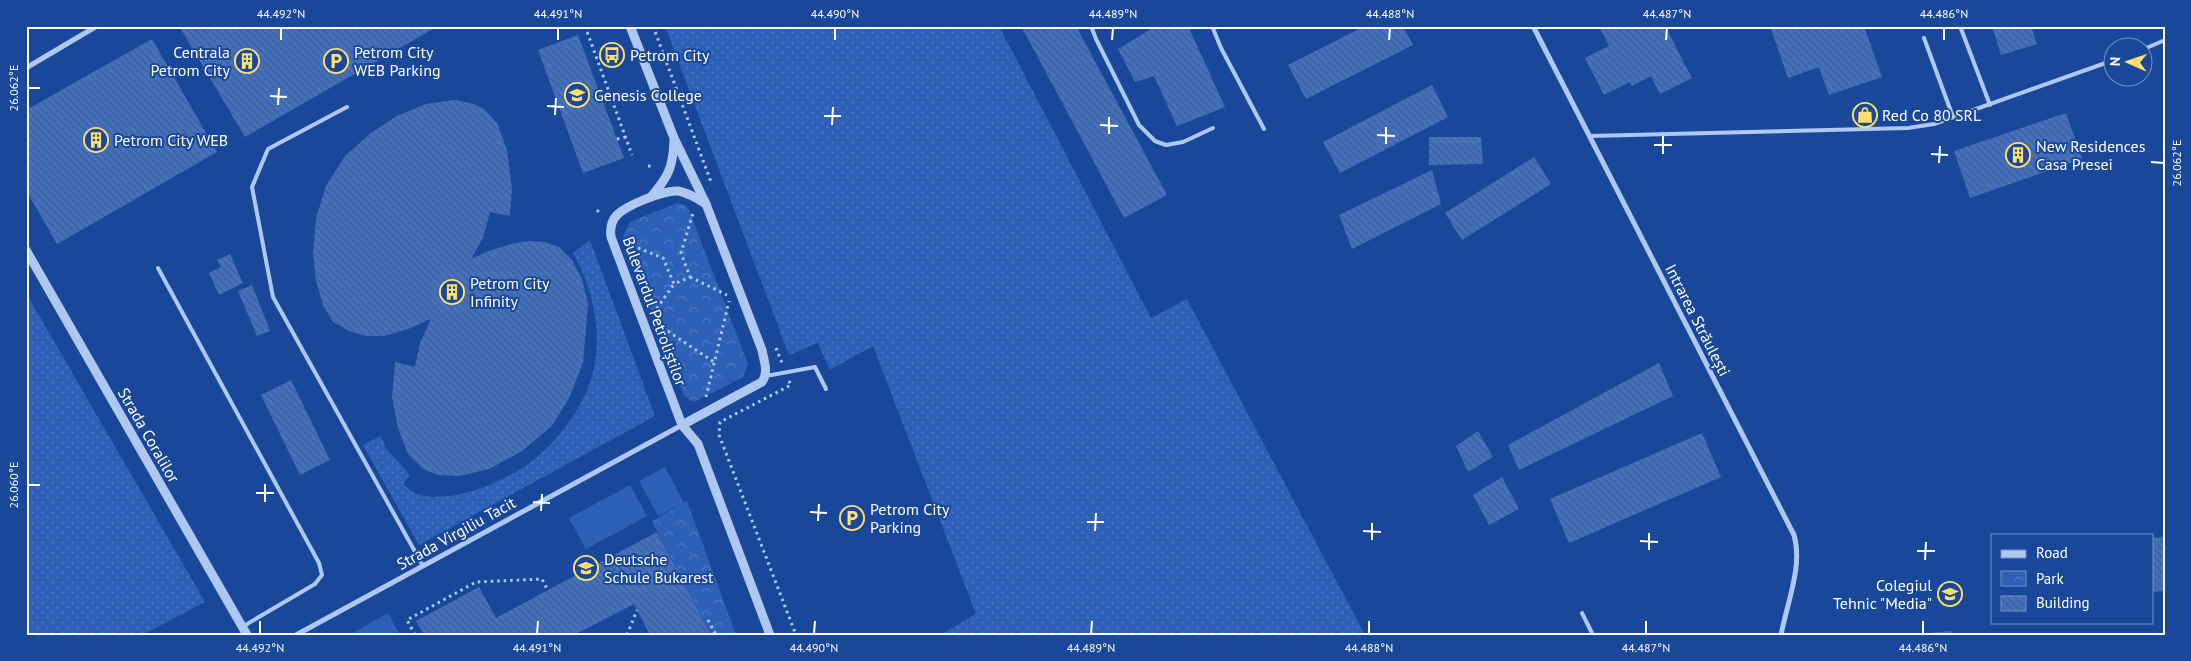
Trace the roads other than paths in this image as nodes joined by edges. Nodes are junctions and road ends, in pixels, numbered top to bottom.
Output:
1 (97, 26) edge
2 (630, 26) edge
3 (1091, 26) edge
4 (1212, 26) edge
5 (1533, 26) edge
6 (1960, 26) edge
7 (1924, 38) dead end
8 (2104, 64) edge
9 (26, 68) edge
10 (1990, 105) junction
11 (347, 107) dead end
12 (1953, 117) junction
13 (1213, 128) dead end
14 (1264, 129) dead end
15 (1590, 136) junction
16 (674, 138) junction
17 (651, 197) junction
18 (706, 204) junction
19 (26, 250) edge
20 (158, 268) dead end
21 (766, 376) junction
22 (826, 389) dead end
23 (682, 425) junction
24 (423, 566) junction
25 (1582, 613) dead end
26 (244, 631) edge
27 (296, 635) edge
28 (770, 635) edge
29 (1593, 635) edge
30 (1781, 635) edge

1 - 9 street
2 - 16 street, Bulevardul Petroliștilor
3 - 13 lane
4 - 14 lane
5 - 15 street, Intrarea Străulești
6 - 10 lane
7 - 12 lane
8 - 10 lane
10 - 12 lane
11 - 24 lane
12 - 15 lane
15 - 30 street, Intrarea Străulești
16 - 17 street, Bulevardul Petroliștilor
16 - 18 street, Bulevardul Petroliștilor
17 - 18 street, Bulevardul Petroliștilor
17 - 23 street, Bulevardul Petroliștilor
18 - 21 street, Bulevardul Petroliștilor
19 - 26 street, Strada Coralilor
20 - 26 lane
21 - 22 lane
21 - 23 street
23 - 24 street, Strada Virgiliu Tacit
23 - 28 street, Bulevardul Petroliștilor
24 - 27 street, Strada Virgiliu Tacit
25 - 29 lane

